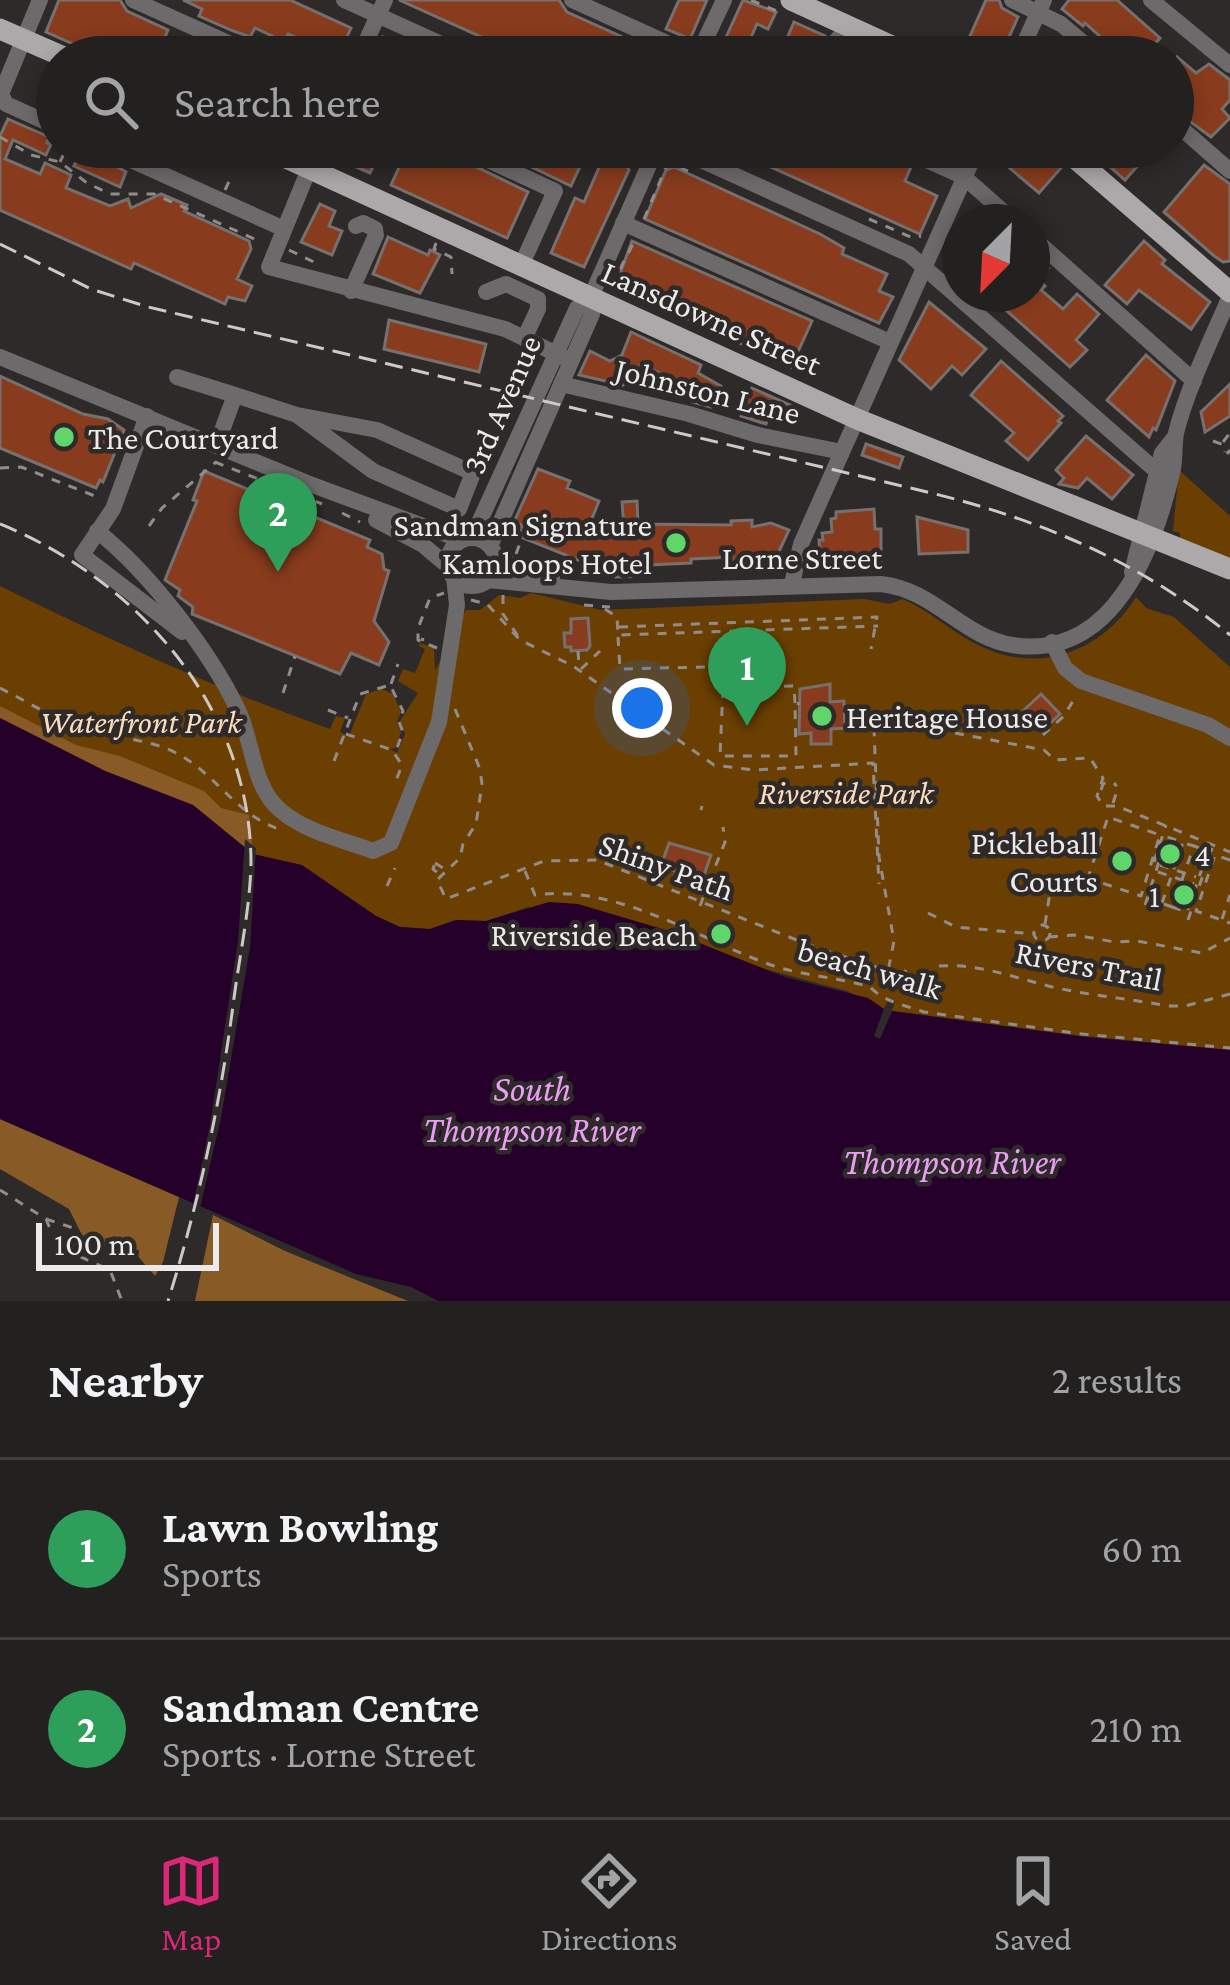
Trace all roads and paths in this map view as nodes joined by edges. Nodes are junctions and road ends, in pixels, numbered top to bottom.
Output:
1 (40, 0) edge
2 (134, 0) edge
3 (344, 0) edge
4 (572, 0) edge
5 (724, 0) edge
6 (752, 0) edge
7 (1012, 0) edge
8 (1151, 0) edge
9 (788, 7) edge
10 (381, 8) edge
11 (1044, 12) edge
12 (0, 28) edge
13 (213, 36) edge
14 (368, 36) edge
15 (432, 36) edge
16 (652, 36) edge
17 (708, 36) edge
18 (847, 36) edge
19 (1075, 36) edge
20 (23, 39) junction
21 (36, 45) edge
22 (1230, 65) edge
23 (36, 116) edge
24 (0, 136) edge
25 (1194, 139) edge
26 (36, 156) edge
27 (68, 168) edge
28 (149, 168) edge
29 (506, 168) edge
30 (650, 168) edge
31 (665, 168) edge
32 (702, 168) edge
33 (944, 168) edge
34 (968, 168) edge
35 (1086, 168) edge
36 (308, 169) joint
37 (1230, 171) edge
38 (232, 175) dead end
39 (964, 177) junction
40 (224, 194) dead end
41 (995, 204) edge
42 (356, 226) dead end
43 (631, 227) junction
44 (282, 228) junction
45 (259, 241) dead end
46 (436, 242) dead end
47 (1050, 253) edge
48 (521, 266) junction
49 (924, 266) junction
50 (620, 269) dead end
51 (452, 274) dead end
52 (351, 291) junction
53 (486, 292) dead end
54 (1230, 294) edge
55 (590, 299) junction
56 (525, 337) junction
57 (890, 343) junction
58 (0, 357) edge
59 (564, 357) junction
60 (177, 377) dead end
61 (1194, 381) junction
62 (561, 384) junction
63 (236, 395) junction
64 (296, 415) junction
65 (147, 416) junction
66 (857, 419) junction
67 (1175, 437) junction
68 (1227, 439) edge
69 (1213, 441) dead end
70 (842, 452) junction
71 (1227, 452) edge
72 (217, 456) junction
73 (0, 467) edge
74 (1157, 472) junction
75 (307, 483) junction
76 (103, 499) dead end
77 (1158, 514) junction
78 (365, 524) dead end
79 (149, 526) dead end
80 (97, 531) junction
81 (1148, 535) junction
82 (522, 538) dead end
83 (466, 539) junction
84 (493, 551) junction
85 (515, 555) dead end
86 (1230, 569) edge
87 (451, 572) junction
88 (792, 584) junction
89 (472, 590) junction
90 (602, 600) junction
91 (878, 626) junction
92 (617, 627) junction
93 (618, 635) junction
94 (190, 637) junction
95 (1052, 642) junction
96 (872, 649) dead end
97 (578, 651) dead end
98 (600, 651) dead end
99 (296, 656) dead end
100 (398, 664) dead end
101 (706, 667) dead end
102 (446, 675) junction
103 (1084, 682) junction
104 (390, 686) junction
105 (0, 688) edge
106 (283, 693) dead end
107 (797, 704) joint
108 (328, 710) dead end
109 (350, 718) junction
110 (344, 733) junction
111 (1043, 735) dead end
112 (1230, 738) edge
113 (395, 753) junction
114 (334, 761) dead end
115 (394, 786) dead end
116 (1099, 803) junction
117 (1113, 803) dead end
118 (1102, 811) dead end
119 (1166, 825) junction
120 (723, 827) dead end
121 (291, 832) dead end
122 (1183, 842) junction
123 (1213, 845) junction
124 (1194, 846) junction
125 (1230, 852) edge
126 (1230, 860) edge
127 (644, 861) dead end
128 (1158, 864) junction
129 (434, 866) dead end
130 (395, 868) dead end
131 (1174, 869) junction
132 (524, 870) dead end
133 (441, 872) dead end
134 (1156, 872) junction
135 (1184, 873) junction
136 (1171, 877) junction
137 (1198, 878) junction
138 (1093, 880) junction
139 (1181, 880) junction
140 (879, 884) dead end
141 (708, 885) junction
142 (1196, 885) junction
143 (387, 886) dead end
144 (1051, 886) dead end
145 (1091, 887) dead end
146 (1230, 895) edge
147 (1144, 902) junction
148 (1162, 903) junction
149 (700, 904) junction
150 (1172, 907) junction
151 (928, 913) dead end
152 (1188, 920) dead end
153 (1222, 920) junction
154 (1230, 923) edge
155 (1045, 926) junction
156 (1034, 934) junction
157 (1049, 937) junction
158 (1230, 938) edge
159 (939, 966) dead end
160 (905, 970) dead end
161 (895, 988) dead end
162 (1230, 994) edge
163 (1230, 1048) edge
164 (0, 1190) edge
165 (46, 1219) junction
166 (88, 1259) junction
167 (122, 1301) edge

1 - 20 street
2 - 13 street
3 - 10 street
4 - 16 street
5 - 17 street
6 - 9 path
7 - 11 street
8 - 22 street
9 - 18 main road
10 - 14 street
10 - 15 street
11 - 19 street
12 - 20 main road
20 - 21 main road
20 - 23 street
24 - 26 path
25 - 37 street
27 - 45 path
28 - 44 street
29 - 48 street
30 - 43 street, 3rd Avenue
31 - 43 path
32 - 49 street
33 - 39 street
34 - 39 street
35 - 54 main road
36 - 44 street
36 - 48 main road, Lansdowne Street
38 - 40 path
39 - 41 street
39 - 49 street
42 - 52 street
43 - 50 path
43 - 55 street, 3rd Avenue
43 - 57 street
44 - 52 street
46 - 51 path
47 - 61 street
48 - 55 main road, Lansdowne Street
49 - 57 street
49 - 74 street
52 - 56 street
53 - 56 street
54 - 61 street
55 - 59 street, 3rd Avenue
55 - 66 main road, Lansdowne Street
56 - 59 street
57 - 66 street
58 - 65 street
59 - 62 street, 3rd Avenue
59 - 83 street, 3rd Avenue
60 - 63 street
61 - 67 street
62 - 70 street, Johnston Lane
62 - 84 street, 3rd Avenue
63 - 64 street
63 - 72 street
64 - 64 street
65 - 72 street
65 - 80 street
66 - 70 street
66 - 81 main road, Lansdowne Street
67 - 74 street
67 - 77 street
68 - 69 path
68 - 71 path
70 - 88 street
72 - 75 street
72 - 78 path
72 - 79 path
73 - 76 path
74 - 77 street
74 - 81 street
75 - 83 street
75 - 87 street
77 - 81 street
80 - 94 street
80 - 94 street
81 - 86 main road, Lansdowne Street
81 - 95 street
82 - 85 path
83 - 84 street
83 - 87 street
84 - 89 street
84 - 90 street, Lorne Street
87 - 89 street
88 - 90 street, Lorne Street
88 - 95 street, Lorne Street
89 - 90 street, Lorne Street
89 - 102 street
89 - 102 path, Shiny Path
89 - 140 path
90 - 92 path
91 - 92 path
91 - 93 path
91 - 96 path
92 - 93 path
93 - 101 path
94 - 102 street
95 - 103 street
97 - 98 path
99 - 106 path
100 - 104 path
102 - 149 path, Shiny Path
103 - 111 path
103 - 112 street
104 - 109 path
104 - 113 path
105 - 121 path
107 - 107 path
108 - 109 path
109 - 110 path
110 - 113 path
110 - 114 path
113 - 115 path
116 - 117 path
116 - 118 path
116 - 119 path
116 - 149 path, Shiny Path
119 - 123 path
119 - 147 path
120 - 141 path
122 - 124 path
122 - 128 path
122 - 131 path
123 - 125 path
123 - 152 path
124 - 135 path
124 - 137 path
126 - 153 path
127 - 141 path
128 - 131 path
128 - 134 path
129 - 133 path
130 - 143 path
131 - 135 path
131 - 136 path
132 - 163 path, beach walk
134 - 136 path
134 - 147 path
135 - 137 path
135 - 139 path
136 - 139 path
136 - 148 path
137 - 142 path
138 - 138 path
138 - 145 path
139 - 142 path
139 - 150 path
141 - 149 path
142 - 150 path
144 - 155 path
146 - 153 path
147 - 148 path
148 - 150 path
151 - 156 path
153 - 154 path
155 - 156 path
155 - 157 path
156 - 157 path
157 - 158 path
159 - 162 path, Rivers Trail
160 - 161 path
164 - 165 path
165 - 166 path
165 - 166 path
166 - 167 path

